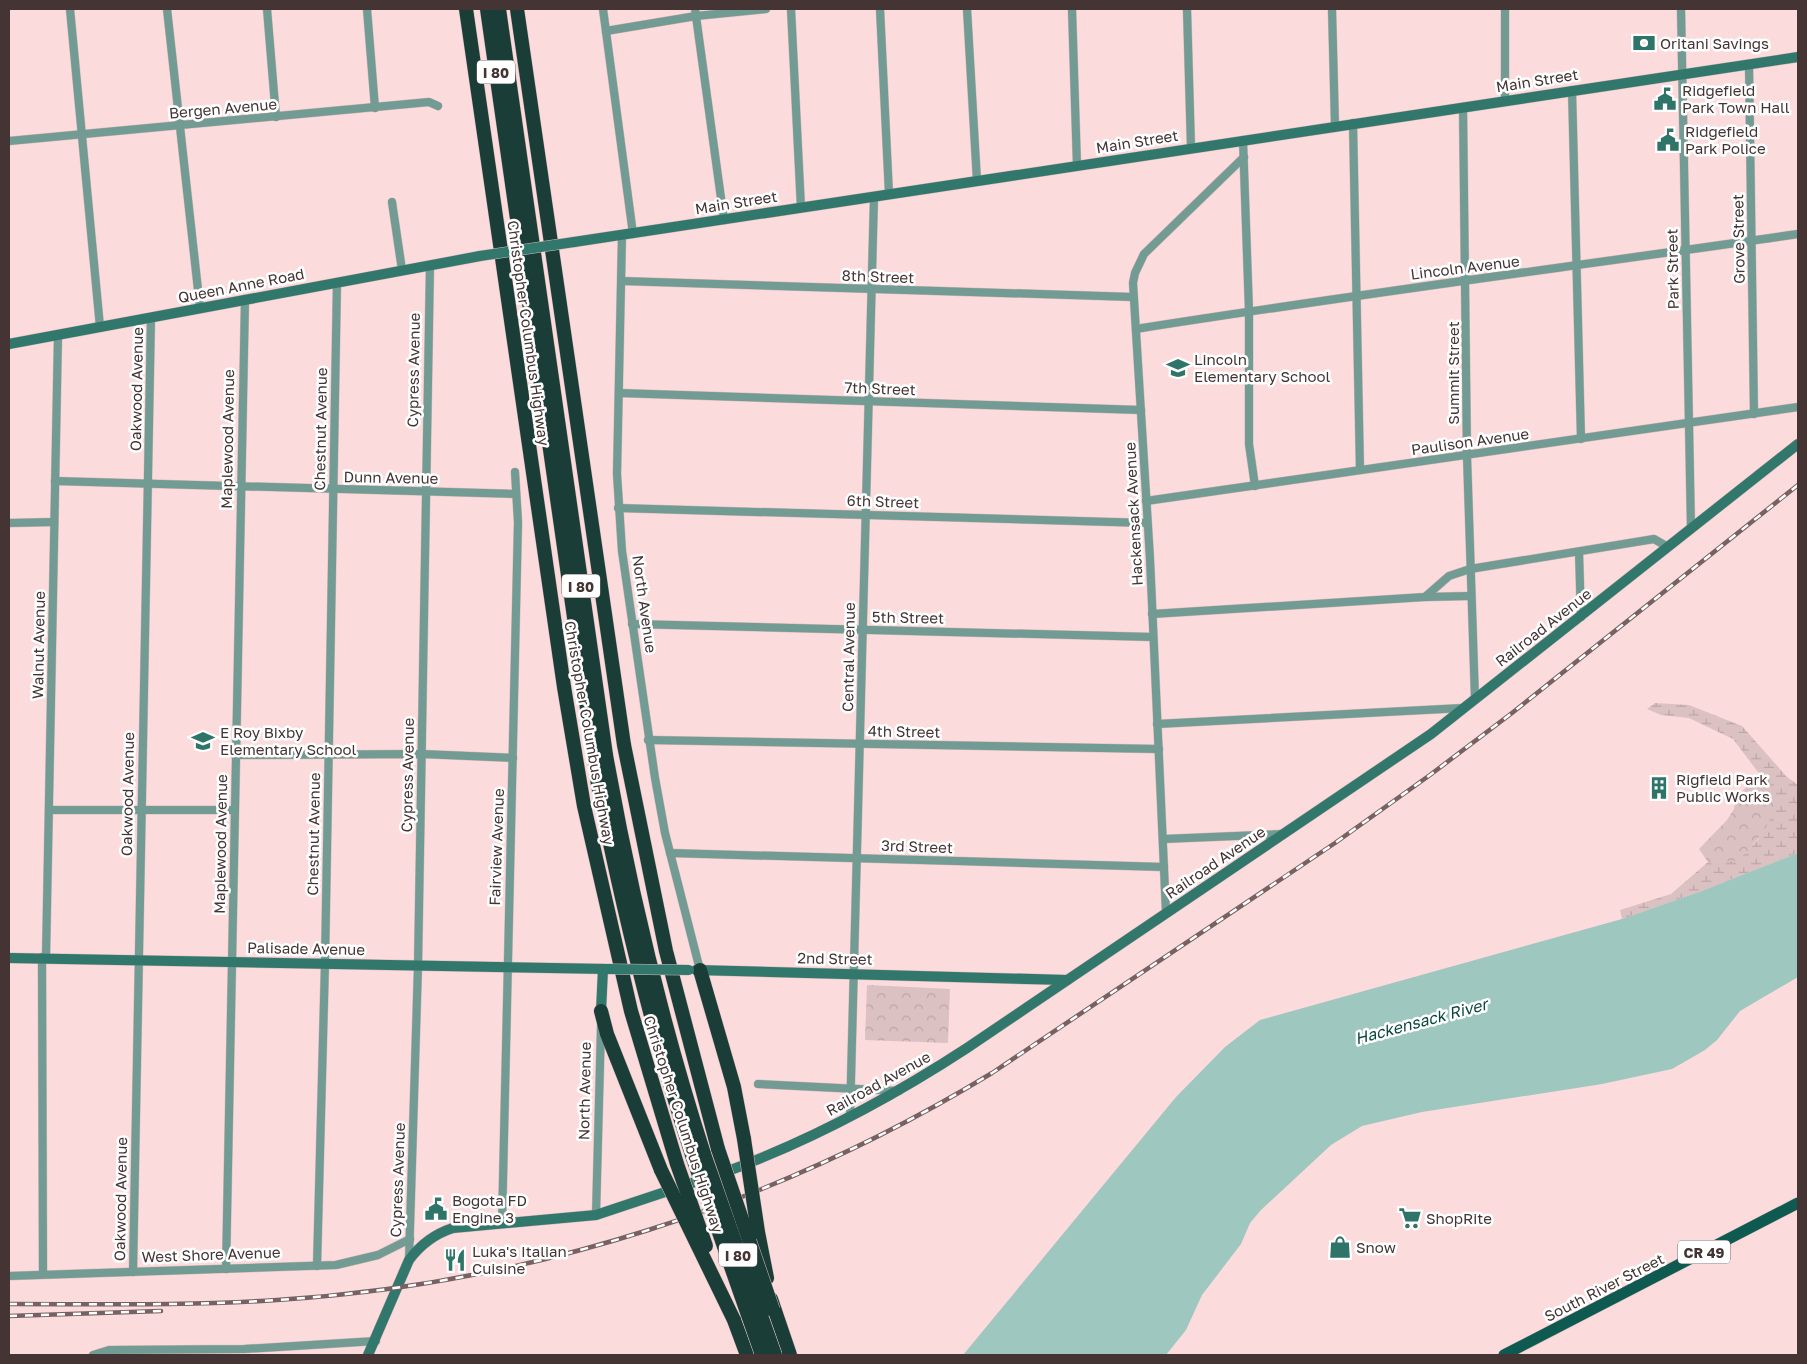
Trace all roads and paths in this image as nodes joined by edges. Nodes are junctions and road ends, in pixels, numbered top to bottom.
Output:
1 (70, 9) edge
2 (166, 9) edge
3 (267, 9) edge
4 (367, 9) edge
5 (466, 9) edge
6 (487, 9) edge
7 (499, 9) edge
8 (517, 9) edge
9 (603, 9) edge
10 (766, 9) edge
11 (792, 9) edge
12 (880, 9) edge
13 (967, 9) edge
14 (1072, 9) edge
15 (1187, 9) edge
16 (1332, 9) edge
17 (1505, 9) edge
18 (1681, 9) edge
19 (696, 12) edge
20 (606, 31) junction
21 (1798, 57) edge
22 (1749, 64) junction
23 (1683, 74) junction
24 (1572, 90) junction
25 (1505, 100) junction
26 (438, 106) dead end
27 (1463, 107) junction
28 (375, 108) junction
29 (276, 117) junction
30 (1353, 123) junction
31 (179, 126) junction
32 (1335, 126) junction
33 (81, 134) junction
34 (1243, 140) junction
35 (9, 141) edge
36 (1191, 148) junction
37 (1244, 157) junction
38 (1077, 166) junction
39 (977, 181) junction
40 (889, 194) junction
41 (874, 197) junction
42 (392, 202) dead end
43 (801, 208) junction
44 (724, 220) junction
45 (633, 234) junction
46 (1798, 234) edge
47 (622, 235) junction
48 (1752, 240) junction
49 (1685, 250) junction
50 (480, 256) joint
51 (430, 265) junction
52 (1576, 266) junction
53 (402, 270) junction
54 (622, 281) junction
55 (1466, 281) junction
56 (337, 282) junction
57 (870, 289) junction
58 (1357, 294) junction
59 (1133, 297) junction
60 (245, 299) junction
61 (200, 308) junction
62 (1250, 311) junction
63 (151, 317) junction
64 (100, 327) junction
65 (1136, 329) junction
66 (58, 335) junction
67 (9, 344) edge
68 (619, 393) junction
69 (868, 401) junction
70 (1798, 407) edge
71 (1141, 410) junction
72 (1754, 414) junction
73 (1689, 423) junction
74 (1581, 439) junction
75 (1798, 444) edge
76 (1467, 456) junction
77 (1360, 470) junction
78 (515, 472) dead end
79 (55, 481) junction
80 (148, 482) junction
81 (1254, 486) junction
82 (240, 487) junction
83 (333, 490) junction
84 (426, 491) junction
85 (516, 494) junction
86 (1146, 501) junction
87 (618, 508) junction
88 (865, 515) junction
89 (54, 522) junction
90 (9, 523) edge
91 (1147, 523) junction
92 (1691, 529) junction
93 (1668, 547) junction
94 (1580, 552) junction
95 (1470, 569) junction
96 (1470, 596) junction
97 (1425, 597) junction
98 (1152, 614) junction
99 (1581, 617) junction
100 (632, 624) junction
101 (862, 630) junction
102 (1153, 637) junction
103 (1475, 699) junction
104 (1463, 708) junction
105 (1157, 724) junction
106 (648, 740) junction
107 (859, 744) junction
108 (1158, 749) junction
109 (328, 754) junction
110 (422, 754) junction
111 (235, 755) junction
112 (513, 758) junction
113 (49, 810) junction
114 (141, 810) junction
115 (234, 810) junction
116 (1283, 834) junction
117 (1163, 839) junction
118 (670, 854) junction
119 (857, 858) junction
120 (1164, 867) junction
121 (1166, 913) junction
122 (44, 957) junction
123 (9, 958) edge
124 (138, 959) junction
125 (231, 961) junction
126 (325, 963) junction
127 (418, 966) junction
128 (506, 969) junction
129 (606, 969) junction
130 (695, 970) junction
131 (854, 973) junction
132 (1067, 980) junction
133 (601, 1012) junction
134 (758, 1084) dead end
135 (850, 1088) junction
136 (899, 1090) junction
137 (850, 1117) junction
138 (698, 1156) junction
139 (1798, 1203) edge
140 (596, 1214) junction
141 (502, 1224) junction
142 (410, 1239) junction
143 (409, 1260) junction
144 (317, 1266) junction
145 (226, 1269) junction
146 (133, 1272) junction
147 (43, 1274) junction
148 (9, 1276) edge
149 (773, 1310) junction
150 (734, 1320) junction
151 (376, 1341) junction
152 (244, 1349) junction
153 (92, 1355) edge
154 (237, 1355) edge
155 (368, 1355) edge
156 (748, 1355) edge
157 (762, 1355) edge
158 (775, 1355) edge
159 (790, 1355) edge
160 (1504, 1355) edge

1 - 33 street
2 - 31 street
3 - 29 street
4 - 28 street
5 - 150 highway, Christopher Columbus Highway / I 80, bridge
6 - 138 highway, Christopher Columbus Highway / I 80
7 - 138 highway, Christopher Columbus Highway / I 80
8 - 149 highway, Christopher Columbus Highway / I 80, bridge
9 - 20 street
10 - 19 street
11 - 43 street
12 - 40 street
13 - 39 street
14 - 38 street
15 - 36 street
16 - 32 street
17 - 25 street
18 - 23 street, Park Street
19 - 20 street
19 - 44 street
20 - 45 street
21 - 22 street, Main Street
22 - 23 street, Main Street
22 - 48 street, Grove Street
23 - 24 street, Main Street
23 - 49 street, Park Street
24 - 25 street, Main Street
24 - 52 street
25 - 27 street, Main Street
26 - 28 street, Bergen Avenue
27 - 30 street, Main Street
27 - 55 street, Summit Street
28 - 29 street, Bergen Avenue
29 - 31 street, Bergen Avenue
30 - 32 street, Main Street
30 - 58 street
31 - 33 street, Bergen Avenue
31 - 61 street
32 - 34 street, Main Street
33 - 35 street, Bergen Avenue
33 - 64 street
34 - 36 street, Main Street
34 - 37 street
36 - 38 street, Main Street
37 - 59 street, Hackensack Avenue
37 - 62 street
38 - 39 street, Main Street
39 - 40 street, Main Street
40 - 41 street, Main Street
41 - 43 street, Main Street
41 - 57 street, Central Avenue
42 - 53 street
43 - 44 street, Main Street
44 - 45 street, Main Street
45 - 47 street, Main Street
46 - 48 street, Lincoln Avenue
47 - 50 street, Main Street, bridge
47 - 54 street, North Avenue
48 - 49 street, Lincoln Avenue
48 - 72 street, Grove Street
49 - 52 street, Lincoln Avenue
49 - 73 street, Park Street
50 - 51 street, Queen Anne Road
51 - 53 street, Queen Anne Road
51 - 84 street, Cypress Avenue
52 - 55 street, Lincoln Avenue
52 - 74 street
53 - 56 street, Queen Anne Road
54 - 57 street, 8th Street
54 - 68 street, North Avenue
55 - 58 street, Lincoln Avenue
55 - 76 street, Summit Street
56 - 60 street, Queen Anne Road
56 - 83 street, Chestnut Avenue
57 - 59 street, 8th Street
57 - 69 street, Central Avenue
58 - 62 street, Lincoln Avenue
58 - 77 street
59 - 65 street, Hackensack Avenue
60 - 61 street, Queen Anne Road
60 - 82 street, Maplewood Avenue
61 - 63 street, Queen Anne Road
62 - 65 street, Lincoln Avenue
62 - 81 street
63 - 64 street, Queen Anne Road
63 - 80 street, Oakwood Avenue
64 - 66 street, Queen Anne Road
65 - 71 street, Hackensack Avenue
66 - 67 street, Queen Anne Road
66 - 79 street, Walnut Avenue
68 - 69 street, 7th Street
68 - 87 street, North Avenue
69 - 71 street, 7th Street
69 - 88 street, Central Avenue
70 - 72 street, Paulison Avenue
71 - 86 street, Hackensack Avenue
72 - 73 street, Paulison Avenue
73 - 74 street, Paulison Avenue
73 - 92 street, Park Street
74 - 76 street, Paulison Avenue
75 - 92 street, Railroad Avenue
76 - 77 street, Paulison Avenue
76 - 95 street, Summit Street
77 - 81 street, Paulison Avenue
78 - 85 street, Fairview Avenue
79 - 80 street, Dunn Avenue
79 - 89 street, Walnut Avenue
80 - 82 street, Dunn Avenue
80 - 114 street, Oakwood Avenue
81 - 86 street, Paulison Avenue
82 - 83 street, Dunn Avenue
82 - 111 street, Maplewood Avenue
83 - 84 street, Dunn Avenue
83 - 109 street, Chestnut Avenue
84 - 85 street, Dunn Avenue
84 - 110 street, Cypress Avenue
85 - 112 street, Fairview Avenue
86 - 91 street, Hackensack Avenue
87 - 88 street, 6th Street
87 - 100 street, North Avenue
88 - 91 street, 6th Street
88 - 101 street, Central Avenue
89 - 90 street
89 - 113 street, Walnut Avenue
91 - 98 street, Hackensack Avenue
92 - 93 street, Railroad Avenue
93 - 94 street
93 - 99 street, Railroad Avenue
94 - 95 street
94 - 99 street
95 - 96 street, Summit Street
95 - 97 street
96 - 97 street
96 - 103 street, Summit Street
97 - 98 street
98 - 102 street, Hackensack Avenue
99 - 103 street, Railroad Avenue
100 - 101 street, 5th Street
100 - 106 street, North Avenue
101 - 102 street, 5th Street
101 - 107 street, Central Avenue
102 - 105 street, Hackensack Avenue
103 - 104 street, Railroad Avenue
104 - 105 street
104 - 116 street, Railroad Avenue
105 - 108 street, Hackensack Avenue
106 - 107 street, 4th Street
106 - 118 street, North Avenue
107 - 108 street, 4th Street
107 - 119 street, Central Avenue
108 - 117 street, Hackensack Avenue
109 - 110 street
109 - 111 street
109 - 126 street, Chestnut Avenue
110 - 112 street
110 - 127 street, Cypress Avenue
111 - 115 street, Maplewood Avenue
112 - 128 street, Fairview Avenue
113 - 114 street
113 - 122 street, Walnut Avenue
114 - 115 street
114 - 124 street, Oakwood Avenue
115 - 125 street, Maplewood Avenue
116 - 117 street
116 - 121 street, Railroad Avenue
117 - 120 street, Hackensack Avenue
118 - 119 street, 3rd Street
118 - 130 street, North Avenue
119 - 120 street, 3rd Street
119 - 131 street, Central Avenue
120 - 121 street, Hackensack Avenue
121 - 132 street, Railroad Avenue
122 - 123 street, Palisade Avenue
122 - 124 street, Palisade Avenue
122 - 147 street, Walnut Avenue
124 - 125 street, Palisade Avenue
124 - 146 street, Oakwood Avenue
125 - 126 street, Palisade Avenue
125 - 145 street, Maplewood Avenue
126 - 127 street, Palisade Avenue
126 - 144 street, Chestnut Avenue
127 - 128 street, Palisade Avenue
127 - 142 street, Cypress Avenue
128 - 129 street, Palisade Avenue
128 - 141 street, Fairview Avenue
129 - 130 street, 2nd Street, bridge
129 - 133 street, North Avenue
130 - 131 street, 2nd Street
130 - 149 highway, bridge
131 - 132 street, 2nd Street
131 - 135 street, Central Avenue
132 - 136 street, Railroad Avenue
133 - 140 street, North Avenue
133 - 150 highway, bridge
134 - 135 street
135 - 136 street
135 - 137 street, Central Avenue
136 - 137 street, Railroad Avenue
137 - 140 street, Railroad Avenue
138 - 157 highway, Christopher Columbus Highway / I 80, bridge
138 - 158 highway, Christopher Columbus Highway / I 80, bridge
139 - 160 main road, South River Street / CR 49
140 - 141 street
141 - 143 street
142 - 143 street, Cypress Avenue
142 - 144 street, West Shore Avenue
143 - 151 street, Cypress Avenue
144 - 145 street, West Shore Avenue
145 - 146 street, West Shore Avenue
146 - 147 street, West Shore Avenue
147 - 148 street, West Shore Avenue
149 - 159 highway, Christopher Columbus Highway / I 80
150 - 156 highway, Christopher Columbus Highway / I 80
151 - 152 street
151 - 155 street, Cypress Avenue
152 - 153 street
152 - 154 street

